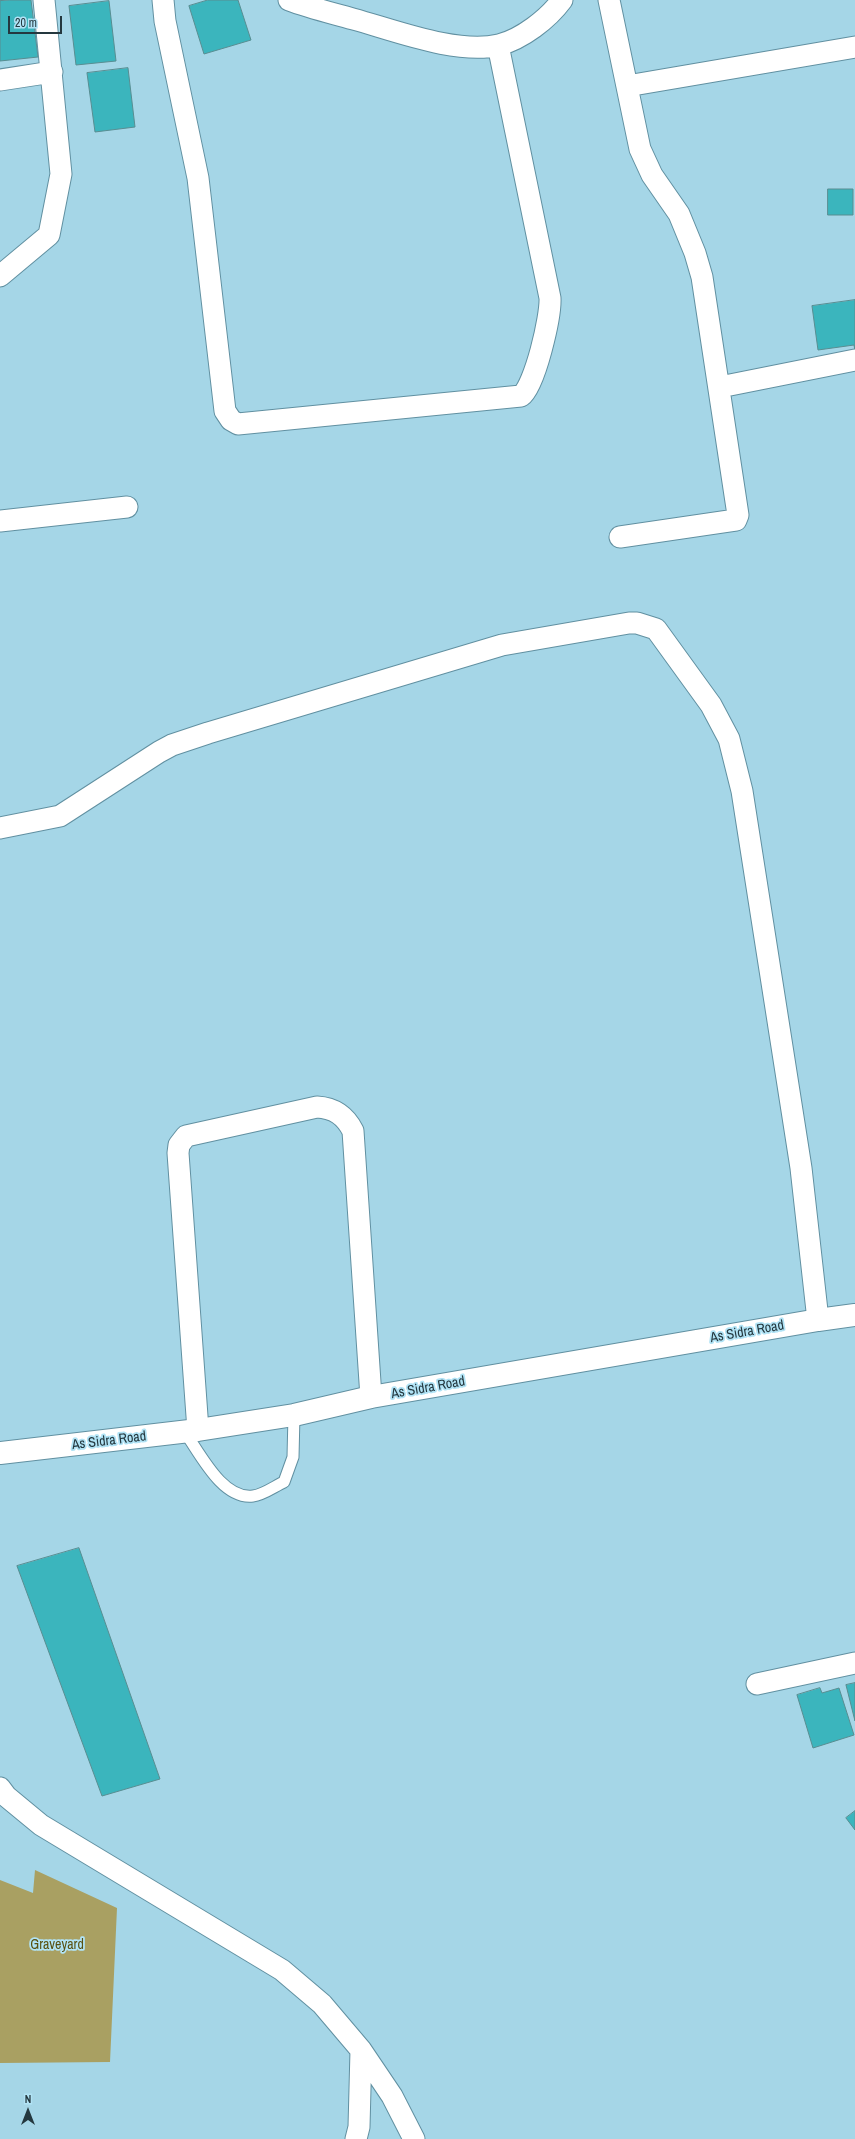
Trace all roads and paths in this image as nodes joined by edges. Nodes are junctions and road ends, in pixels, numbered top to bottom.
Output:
1 (44, 0) edge
2 (163, 0) edge
3 (289, 0) edge
4 (562, 0) edge
5 (608, 0) edge
6 (498, 45) junction
7 (855, 47) edge
8 (52, 72) junction
9 (0, 80) edge
10 (627, 86) junction
11 (0, 276) edge
12 (855, 360) edge
13 (720, 387) junction
14 (127, 507) dead end
15 (0, 521) edge
16 (620, 537) dead end
17 (0, 828) edge
18 (855, 1316) edge
19 (818, 1320) junction
20 (371, 1398) junction
21 (294, 1415) junction
22 (191, 1431) junction
23 (0, 1453) edge
24 (855, 1663) edge
25 (757, 1684) dead end
26 (0, 1788) edge
27 (361, 2050) junction
28 (356, 2139) edge
29 (414, 2139) edge

1 - 8 street
2 - 6 street
3 - 6 street
4 - 6 street
5 - 10 street
7 - 10 street
8 - 9 street
8 - 11 street
10 - 13 street
12 - 13 street
13 - 16 street
14 - 15 street
17 - 19 street
18 - 19 main road, As Sidra Road
19 - 20 main road, As Sidra Road
20 - 21 main road, As Sidra Road
20 - 22 street
21 - 22 main road, As Sidra Road
21 - 22 lane
22 - 23 main road, As Sidra Road
24 - 25 street
26 - 27 street
27 - 28 street
27 - 29 street

